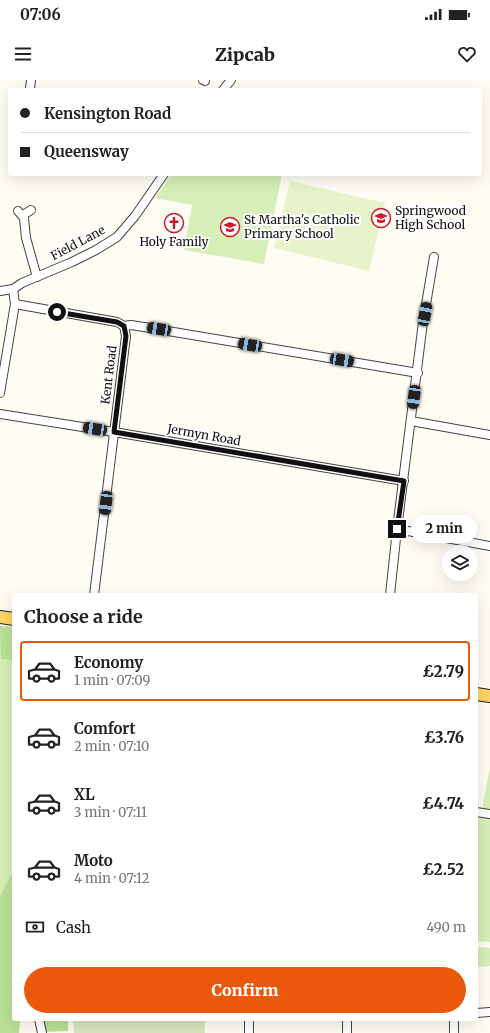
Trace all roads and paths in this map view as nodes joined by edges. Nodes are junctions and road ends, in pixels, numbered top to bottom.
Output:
1 (231, 80) edge
2 (225, 88) edge
3 (163, 176) edge
4 (31, 210) dead end
5 (434, 257) dead end
6 (37, 277) junction
7 (13, 289) junction
8 (0, 290) edge
9 (15, 304) junction
10 (124, 326) junction
11 (418, 373) junction
12 (0, 393) edge
13 (0, 414) edge
14 (411, 421) junction
15 (114, 432) junction
16 (490, 435) edge
17 (404, 481) junction
18 (397, 529) junction
19 (490, 546) edge
20 (94, 593) edge
21 (390, 593) edge
22 (0, 617) edge
23 (12, 619) edge
24 (478, 694) edge
25 (490, 696) edge
26 (478, 812) edge
27 (490, 814) edge
28 (490, 1012) edge
29 (478, 1013) edge
30 (39, 1021) edge
31 (249, 1021) edge
32 (347, 1021) edge
33 (454, 1021) edge
34 (42, 1033) edge
35 (249, 1033) edge
36 (347, 1033) edge
37 (454, 1033) edge

1 - 2 street
3 - 6 street, Field Lane
4 - 6 street
5 - 11 street
6 - 7 street, Field Lane
7 - 8 street, Field Lane
7 - 9 street
9 - 10 street
9 - 12 street
10 - 11 street
10 - 15 street, Kent Road
11 - 14 street
13 - 15 street, Jermyn Road
14 - 16 street
14 - 17 street
15 - 17 street, Jermyn Road
15 - 20 street, Kent Road
17 - 18 street
18 - 19 street
18 - 21 street
22 - 23 main road
24 - 25 main road
26 - 27 street
28 - 29 street
30 - 34 street
31 - 35 street
32 - 36 street
33 - 37 street

